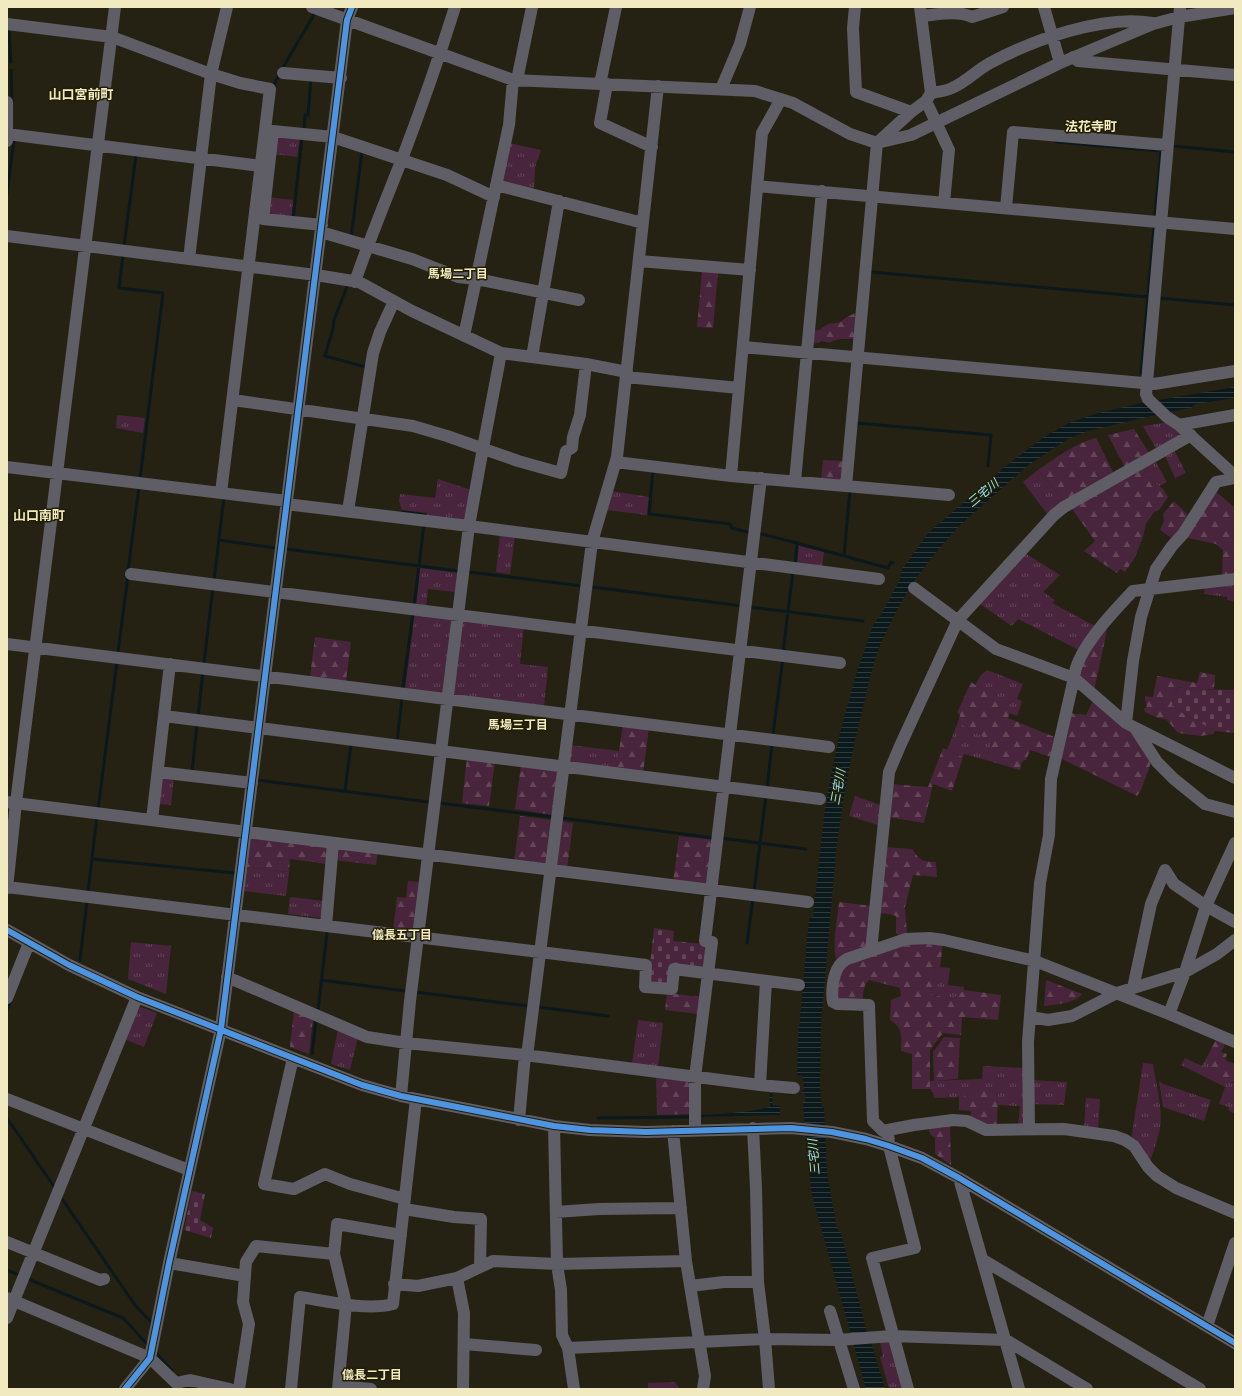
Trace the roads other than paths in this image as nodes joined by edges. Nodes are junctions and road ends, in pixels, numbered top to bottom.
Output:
1 (115, 7) edge
2 (226, 7) edge
3 (312, 7) edge
4 (352, 7) edge
5 (455, 7) edge
6 (532, 7) edge
7 (616, 7) edge
8 (750, 7) edge
9 (855, 7) edge
10 (1003, 7) edge
11 (1044, 7) edge
12 (1235, 8) edge
13 (921, 12) edge
14 (1179, 12) edge
15 (348, 20) junction
16 (7, 24) edge
17 (1153, 24) junction
18 (1052, 36) junction
19 (112, 37) junction
20 (441, 54) junction
21 (1073, 58) junction
22 (1060, 63) junction
23 (1174, 70) junction
24 (283, 73) dead end
25 (211, 74) junction
26 (1235, 75) edge
27 (341, 78) junction
28 (515, 80) junction
29 (604, 84) junction
30 (658, 86) junction
31 (721, 89) junction
32 (929, 97) junction
33 (781, 99) junction
34 (7, 102) edge
35 (910, 112) junction
36 (936, 123) junction
37 (7, 136) edge
38 (334, 137) junction
39 (877, 143) junction
40 (98, 145) junction
41 (1168, 145) junction
42 (652, 147) junction
43 (201, 159) junction
44 (402, 160) junction
45 (261, 166) junction
46 (757, 186) junction
47 (495, 191) junction
48 (822, 192) junction
49 (872, 196) junction
50 (558, 202) junction
51 (944, 202) junction
52 (1006, 208) junction
53 (1160, 222) junction
54 (643, 223) junction
55 (321, 229) junction
56 (1235, 229) edge
57 (7, 236) edge
58 (85, 246) junction
59 (367, 246) junction
60 (189, 259) junction
61 (639, 261) junction
62 (248, 266) junction
63 (750, 270) junction
64 (316, 275) junction
65 (477, 279) junction
66 (355, 282) junction
67 (542, 293) junction
68 (579, 300) dead end
69 (394, 301) junction
70 (464, 336) junction
71 (743, 347) junction
72 (501, 353) junction
73 (807, 353) junction
74 (532, 357) junction
75 (858, 358) junction
76 (586, 364) junction
77 (1235, 371) edge
78 (626, 375) junction
79 (1146, 384) junction
80 (739, 388) junction
81 (240, 401) dead end
82 (298, 409) junction
83 (1235, 415) edge
84 (362, 418) junction
85 (1179, 425) junction
86 (1191, 436) junction
87 (483, 448) junction
88 (616, 462) junction
89 (7, 467) edge
90 (57, 473) junction
91 (731, 476) junction
92 (1235, 477) edge
93 (761, 478) junction
94 (795, 481) junction
95 (846, 486) junction
96 (221, 493) junction
97 (949, 495) dead end
98 (287, 503) junction
99 (348, 511) junction
100 (469, 526) junction
101 (592, 542) junction
102 (750, 562) junction
103 (131, 574) dead end
104 (1235, 578) edge
105 (879, 579) dead end
106 (914, 588) dead end
107 (1149, 589) junction
108 (276, 592) junction
109 (458, 614) junction
110 (958, 620) junction
111 (581, 630) junction
112 (7, 644) edge
113 (35, 647) junction
114 (740, 650) junction
115 (840, 663) dead end
116 (170, 664) junction
117 (265, 676) junction
118 (1074, 678) junction
119 (448, 698) junction
120 (570, 714) junction
121 (164, 716) junction
122 (1130, 725) junction
123 (258, 728) junction
124 (730, 734) junction
125 (829, 747) dead end
126 (441, 752) junction
127 (563, 767) junction
128 (158, 772) junction
129 (1235, 778) edge
130 (252, 783) junction
131 (723, 787) junction
132 (820, 799) dead end
133 (11, 802) edge
134 (1235, 812) edge
135 (152, 820) junction
136 (246, 832) junction
137 (333, 843) junction
138 (1235, 843) edge
139 (428, 854) junction
140 (550, 870) junction
141 (7, 888) edge
142 (711, 890) junction
143 (808, 902) dead end
144 (1206, 906) junction
145 (235, 915) junction
146 (1235, 922) edge
147 (326, 926) junction
148 (7, 930) edge
149 (418, 937) junction
150 (1235, 940) edge
151 (29, 943) junction
152 (871, 951) junction
153 (540, 952) junction
154 (1035, 961) junction
155 (1186, 972) junction
156 (708, 974) junction
157 (228, 977) junction
158 (766, 981) junction
159 (799, 986) dead end
160 (1133, 988) junction
161 (1117, 993) junction
162 (137, 997) junction
163 (7, 998) edge
164 (1169, 1014) junction
165 (1030, 1016) junction
166 (221, 1029) junction
167 (1235, 1042) edge
168 (406, 1043) junction
169 (526, 1055) junction
170 (293, 1058) junction
171 (695, 1076) junction
172 (760, 1085) junction
173 (794, 1088) dead end
174 (401, 1096) junction
175 (7, 1099) edge
176 (416, 1100) junction
177 (519, 1120) junction
178 (554, 1126) junction
179 (753, 1128) junction
180 (83, 1129) junction
181 (1029, 1129) junction
182 (695, 1130) junction
183 (888, 1130) junction
184 (673, 1131) junction
185 (888, 1146) junction
186 (189, 1170) junction
187 (959, 1178) junction
188 (405, 1204) junction
189 (681, 1208) junction
190 (556, 1212) junction
191 (1235, 1213) edge
192 (401, 1235) junction
193 (7, 1242) edge
194 (1235, 1243) edge
195 (33, 1252) junction
196 (334, 1254) junction
197 (983, 1260) junction
198 (686, 1261) junction
199 (169, 1263) junction
200 (557, 1264) junction
201 (480, 1267) junction
202 (245, 1276) junction
203 (457, 1278) junction
204 (104, 1279) dead end
205 (758, 1282) junction
206 (394, 1284) junction
207 (690, 1286) junction
208 (10, 1300) edge
209 (346, 1304) junction
210 (830, 1311) dead end
211 (7, 1318) edge
212 (1207, 1326) junction
213 (888, 1336) junction
214 (765, 1339) junction
215 (841, 1339) junction
216 (1006, 1340) junction
217 (699, 1342) junction
218 (1235, 1343) edge
219 (464, 1344) junction
220 (568, 1348) junction
221 (536, 1350) dead end
222 (150, 1358) junction
223 (338, 1388) edge
224 (125, 1389) edge
225 (230, 1389) edge
226 (239, 1389) edge
227 (291, 1389) edge
228 (371, 1389) edge
229 (463, 1389) edge
230 (574, 1389) edge
231 (703, 1389) edge
232 (769, 1389) edge
233 (854, 1389) edge
234 (908, 1389) edge
235 (1019, 1389) edge
236 (1087, 1389) edge
237 (1200, 1389) edge

1 - 19 street
2 - 25 street
3 - 15 street
4 - 15 street
5 - 20 street
6 - 28 street
7 - 29 street
8 - 31 street
9 - 35 street
10 - 13 street
11 - 18 street
12 - 14 street
13 - 32 street
14 - 17 street
14 - 23 street
15 - 20 street
15 - 27 street
16 - 19 street
17 - 18 street
17 - 21 street
18 - 22 street
18 - 32 street
19 - 25 street
19 - 40 street
20 - 28 street
20 - 44 street
21 - 22 street
21 - 23 street
22 - 36 street
23 - 26 street
23 - 41 street
24 - 27 street
25 - 43 street
25 - 45 street
27 - 38 street
28 - 29 street
28 - 47 street
29 - 30 street
29 - 42 street
30 - 31 street
30 - 42 street
31 - 33 street
32 - 35 street
32 - 36 street
33 - 39 street
33 - 46 street
34 - 37 street
35 - 39 street
36 - 39 street
36 - 51 street
37 - 40 street
38 - 44 street
38 - 55 street
38 - 55 street
39 - 49 street
40 - 43 street
40 - 58 street
41 - 52 street
41 - 53 street
42 - 54 street
43 - 45 street
43 - 60 street
44 - 47 street
44 - 59 street
45 - 62 street
46 - 48 street
46 - 63 street
47 - 50 street
47 - 65 street
48 - 49 street
48 - 73 street
49 - 51 street
49 - 75 street
50 - 54 street
50 - 67 street
51 - 52 street
52 - 53 street
53 - 56 street
53 - 79 street
54 - 61 street
55 - 59 street
55 - 64 street
57 - 58 street
58 - 60 street
58 - 90 street
59 - 65 street
59 - 66 street
60 - 62 street
61 - 63 street
61 - 78 street
62 - 64 street
62 - 96 street
63 - 71 street
64 - 66 street
64 - 82 street
65 - 67 street
65 - 70 street
66 - 69 street
67 - 68 street
67 - 74 street
69 - 70 street
69 - 84 street
70 - 72 street
71 - 73 street
71 - 80 street
72 - 74 street
72 - 87 street
73 - 75 street
73 - 94 street
74 - 76 street
75 - 79 street
75 - 95 street
76 - 78 street
76 - 87 street
77 - 79 street
78 - 80 street
78 - 88 street
79 - 85 street
80 - 91 street
81 - 82 street
82 - 84 street
82 - 98 street
83 - 85 street
84 - 87 street
84 - 99 street
85 - 86 street
86 - 92 street
86 - 110 street
87 - 100 street
88 - 91 street
88 - 101 street
89 - 90 street
90 - 96 street
90 - 113 street
91 - 93 street
92 - 107 street
93 - 94 street
93 - 102 street
94 - 95 street
95 - 97 street
96 - 98 street
98 - 99 street
98 - 108 street
99 - 100 street
100 - 101 street
100 - 109 street
101 - 102 street
101 - 111 street
102 - 105 street
102 - 114 street
103 - 108 street
104 - 107 street
106 - 110 street
107 - 118 street
107 - 122 street
108 - 109 street
108 - 117 street
109 - 111 street
109 - 119 street
110 - 118 street
110 - 152 street
111 - 114 street
111 - 120 street
112 - 113 street
113 - 116 street
113 - 133 street
114 - 115 street
114 - 124 street
116 - 117 street
116 - 121 street
117 - 119 street
117 - 123 street
118 - 122 street
118 - 154 street
119 - 120 street
119 - 126 street
120 - 124 street
120 - 127 street
121 - 123 street
121 - 128 street
122 - 129 street
122 - 134 street
123 - 126 street
123 - 130 street
124 - 125 street
124 - 131 street
126 - 127 street
126 - 139 street
127 - 131 street
127 - 140 street
128 - 130 street
128 - 135 street
130 - 136 street
131 - 132 street
131 - 142 street
133 - 135 street
133 - 141 street
135 - 136 street
136 - 137 street
136 - 145 street
137 - 139 street
137 - 147 street
138 - 144 street
139 - 140 street
139 - 149 street
140 - 142 street
140 - 153 street
141 - 145 street
142 - 143 street
142 - 156 street
144 - 146 street
144 - 155 street
144 - 160 street
145 - 147 street
145 - 157 street
147 - 149 street
148 - 151 street
149 - 153 street
149 - 168 street
150 - 155 street
151 - 162 street
151 - 163 street
152 - 154 street
152 - 183 street
153 - 156 street
153 - 169 street
154 - 161 street
154 - 165 street
155 - 160 street
155 - 164 street
156 - 158 street
156 - 171 street
157 - 166 street
157 - 168 street
158 - 159 street
158 - 172 street
160 - 161 street
161 - 164 street
161 - 165 street
162 - 166 street
162 - 180 street
164 - 167 street
165 - 181 street
166 - 170 street
166 - 186 street
168 - 169 street
168 - 174 street
169 - 171 street
169 - 177 street
170 - 174 street
170 - 188 street
171 - 172 street
171 - 182 street
172 - 173 street
174 - 176 street
175 - 180 street
176 - 177 street
176 - 188 street
177 - 178 street
178 - 184 street
178 - 190 street
179 - 182 street
179 - 185 street
179 - 205 street
180 - 186 street
180 - 195 street
181 - 183 street
181 - 191 street
182 - 184 street
183 - 185 street
184 - 189 street
185 - 187 street
185 - 213 street
186 - 199 street
187 - 197 street
187 - 212 street
188 - 192 street
188 - 201 street
189 - 190 street
189 - 198 street
190 - 200 street
192 - 196 street
192 - 206 street
193 - 195 street
194 - 212 street
195 - 204 street
195 - 208 street
196 - 202 street
196 - 209 street
197 - 216 street
197 - 237 street
198 - 200 street
198 - 207 street
199 - 202 street
199 - 222 street
200 - 201 street
200 - 220 street
201 - 203 street
202 - 226 street
203 - 206 street
203 - 219 street
205 - 207 street
205 - 214 street
206 - 209 street
207 - 217 street
208 - 211 street
208 - 222 street
209 - 223 street
209 - 227 street
210 - 215 street
212 - 218 street
213 - 215 street
213 - 216 street
213 - 234 street
214 - 215 street
214 - 217 street
214 - 232 street
215 - 233 street
216 - 235 street
216 - 236 street
217 - 220 street
217 - 231 street
219 - 221 street
219 - 229 street
220 - 230 street
222 - 224 street
222 - 225 street
223 - 228 street

